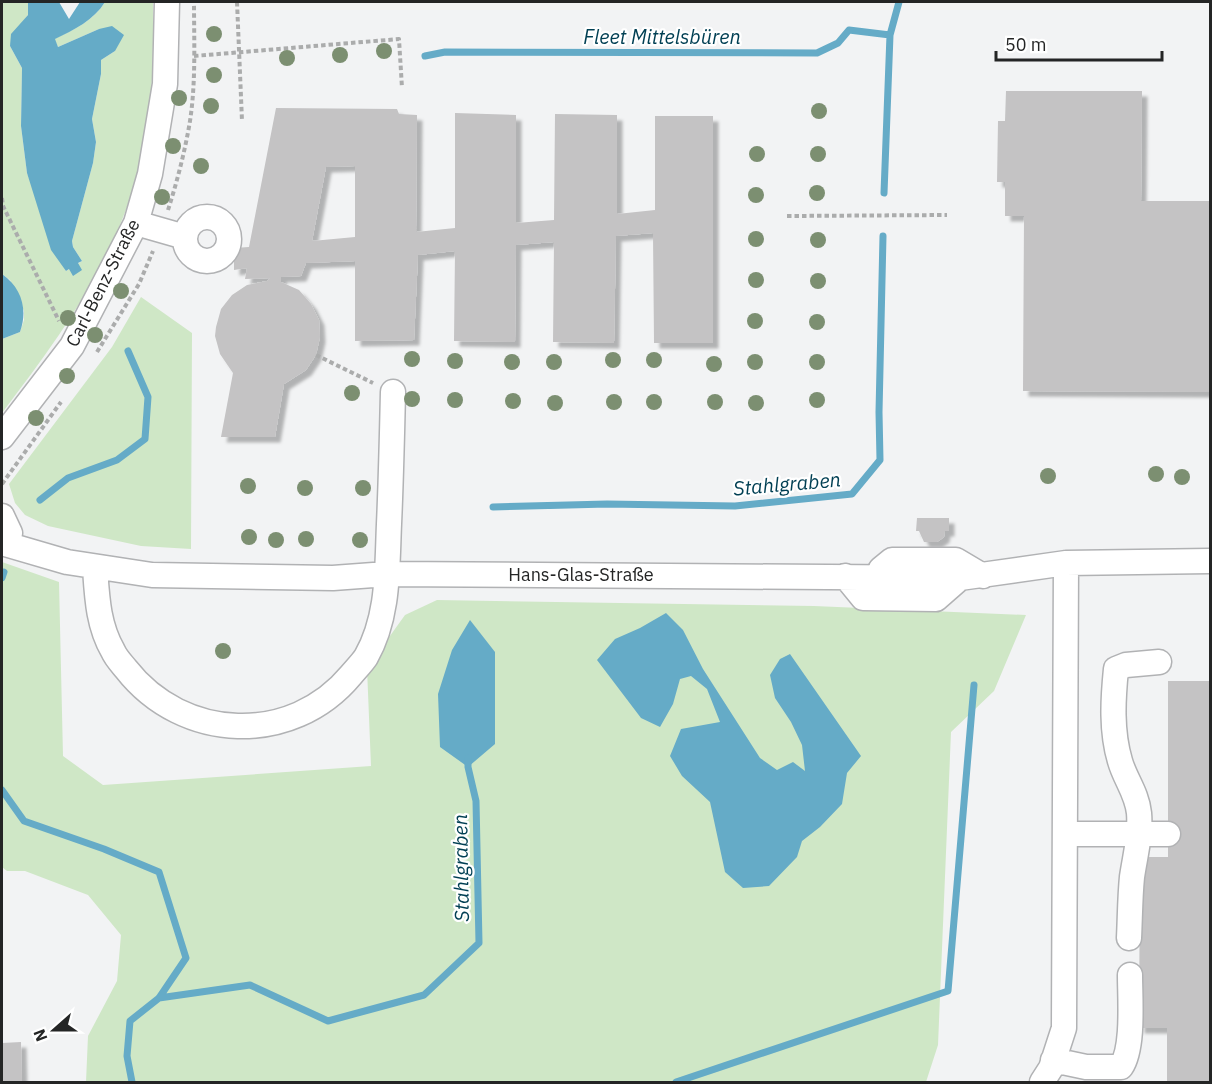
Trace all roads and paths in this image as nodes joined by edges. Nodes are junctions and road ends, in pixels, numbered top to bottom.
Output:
1 (166, 2) edge
2 (237, 2) edge
3 (238, 52) junction
4 (194, 56) dead end
5 (402, 88) dead end
6 (242, 121) dead end
7 (2, 198) edge
8 (947, 215) dead end
9 (787, 216) dead end
10 (136, 223) junction
11 (185, 237) dead end
12 (72, 346) junction
13 (316, 355) dead end
14 (393, 392) joint
15 (2, 437) edge
16 (3, 530) edge
17 (1210, 561) edge
18 (1066, 563) junction
19 (95, 568) junction
20 (387, 574) junction
21 (845, 576) junction
22 (971, 577) junction
23 (1159, 662) dead end
24 (1065, 834) junction
25 (1139, 834) junction
26 (1168, 834) dead end
27 (1129, 938) dead end
28 (1130, 975) dead end
29 (1053, 1060) junction
30 (1042, 1083) edge

1 - 10 street, Carl-Benz-Straße
2 - 3 path
3 - 4 path
3 - 5 path
3 - 6 path
7 - 12 path
8 - 9 path
10 - 11 street
10 - 12 street, Carl-Benz-Straße
12 - 15 street, Carl-Benz-Straße
13 - 14 path
14 - 20 street
16 - 19 street, Hans-Glas-Straße
17 - 18 street, Hans-Glas-Straße
18 - 22 street, Hans-Glas-Straße
18 - 24 street
19 - 20 street, Hans-Glas-Straße
19 - 20 street
20 - 21 street, Hans-Glas-Straße
21 - 22 street, Hans-Glas-Straße
21 - 22 street
23 - 25 street
24 - 25 street
24 - 29 street
25 - 26 street
25 - 27 street
28 - 29 street
29 - 30 street

